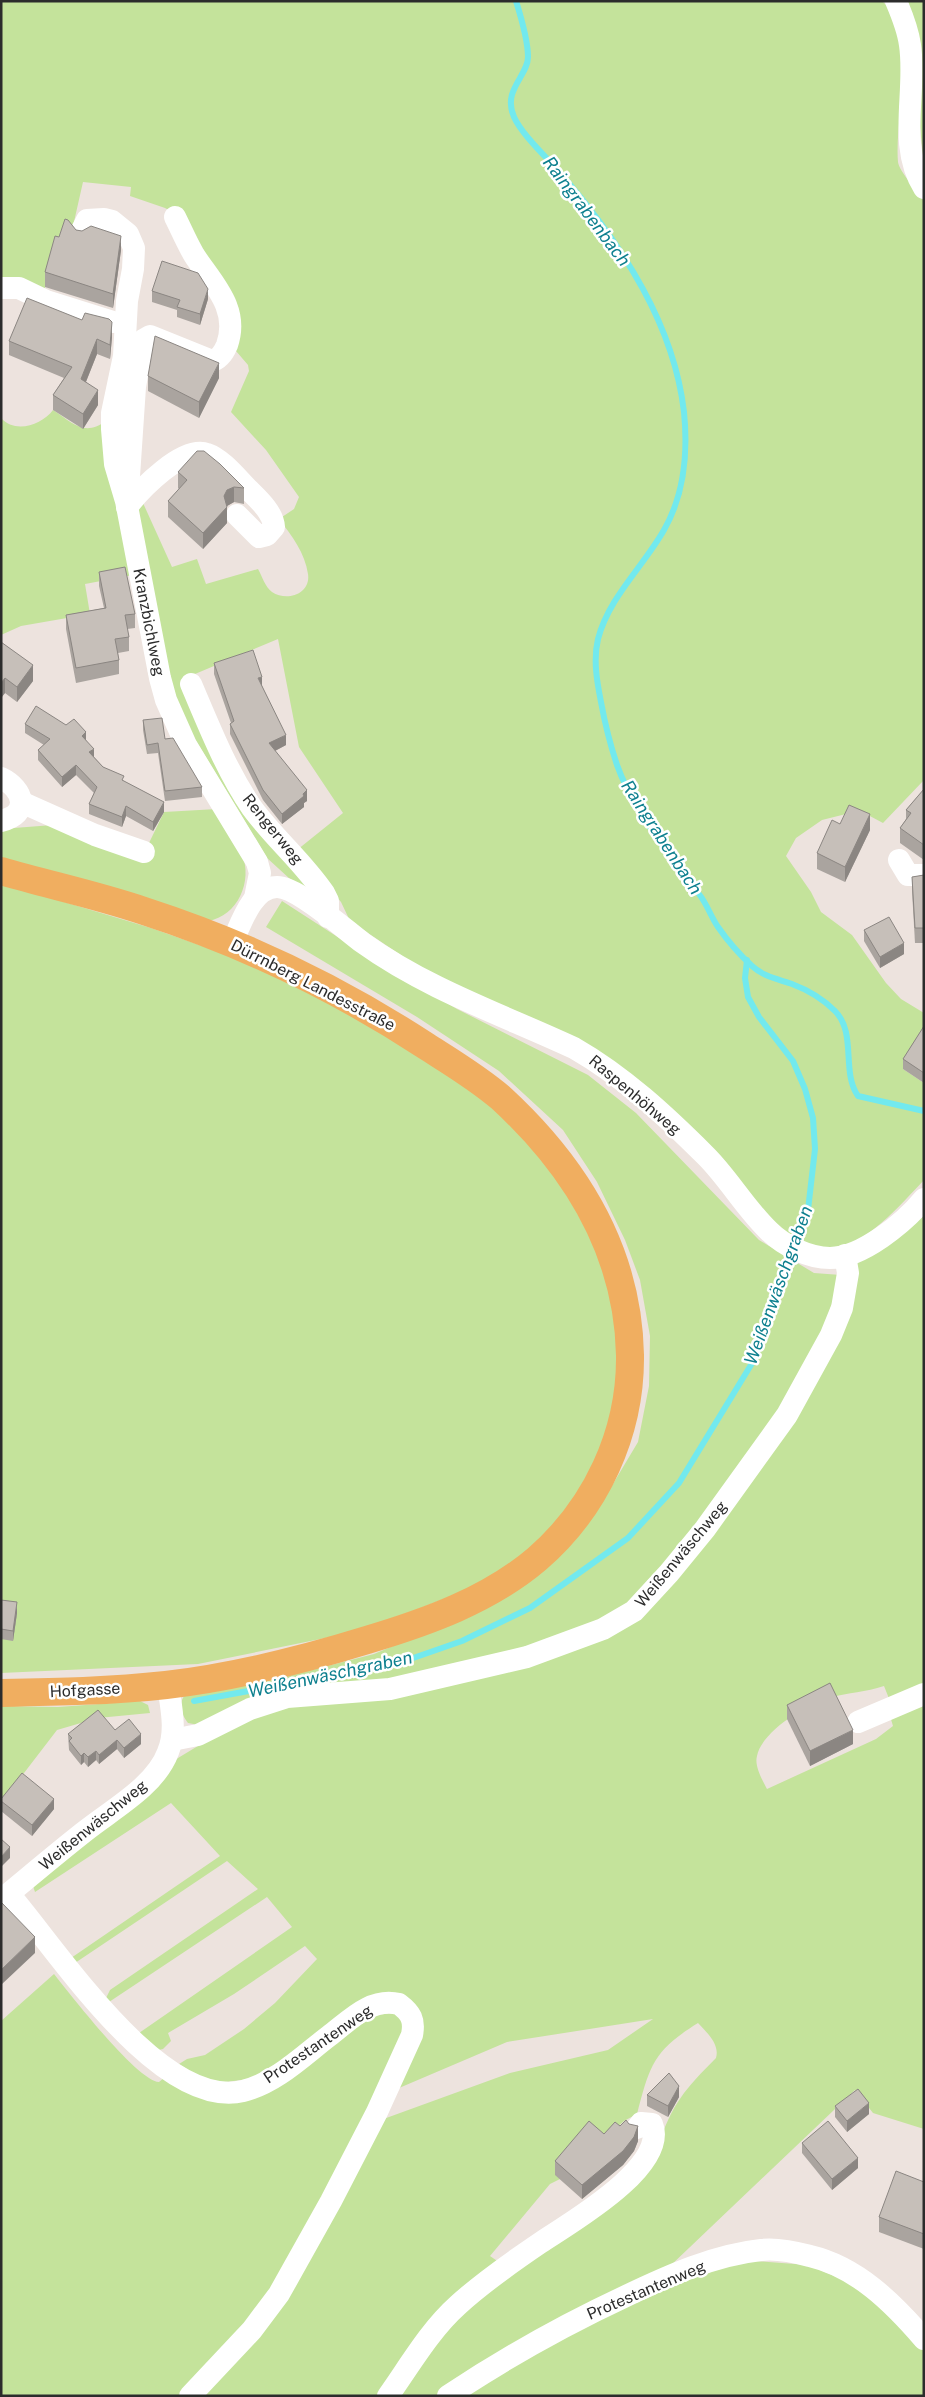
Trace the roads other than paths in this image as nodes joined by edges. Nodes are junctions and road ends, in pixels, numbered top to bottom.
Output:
1 (896, 1) edge
2 (924, 188) edge
3 (175, 216) dead end
4 (81, 232) edge
5 (1, 288) edge
6 (126, 323) junction
7 (127, 507) junction
8 (238, 515) dead end
9 (192, 684) dead end
10 (1, 778) edge
11 (21, 802) junction
12 (1, 821) edge
13 (144, 852) dead end
14 (253, 855) junction
15 (899, 860) dead end
16 (1, 871) edge
17 (924, 874) edge
18 (292, 890) junction
19 (255, 898) junction
20 (328, 917) junction
21 (232, 943) junction
22 (921, 1207) edge
23 (845, 1255) junction
24 (168, 1684) junction
25 (1, 1693) edge
26 (924, 1694) edge
27 (858, 1722) dead end
28 (172, 1740) junction
29 (5, 1897) edge
30 (638, 2128) edge
31 (924, 2339) edge
32 (190, 2396) edge
33 (388, 2396) edge
34 (448, 2396) edge

1 - 2 street
3 - 7 street
4 - 6 street, Kranzbichlweg
5 - 6 street
6 - 7 street, Kranzbichlweg
7 - 8 street
7 - 14 street, Kranzbichlweg
9 - 20 street, Rengerweg
10 - 11 street
11 - 12 street
11 - 13 street
14 - 18 street, Raspenhöhweg
14 - 19 street, Kranzbichlweg
15 - 17 street
16 - 21 main road, Dürrnberg Landesstraße
18 - 19 street
18 - 20 street, Raspenhöhweg
19 - 21 street
20 - 23 street, Raspenhöhweg
21 - 24 main road, Dürrnberg Landesstraße
22 - 23 street, Raspenhöhweg
23 - 28 street, Weißenwäschweg
24 - 25 main road, Hofgasse
24 - 28 street, Weißenwäschweg
26 - 27 street
28 - 29 street, Weißenwäschweg
29 - 32 street, Protestantenweg
30 - 33 street
31 - 34 street, Protestantenweg

